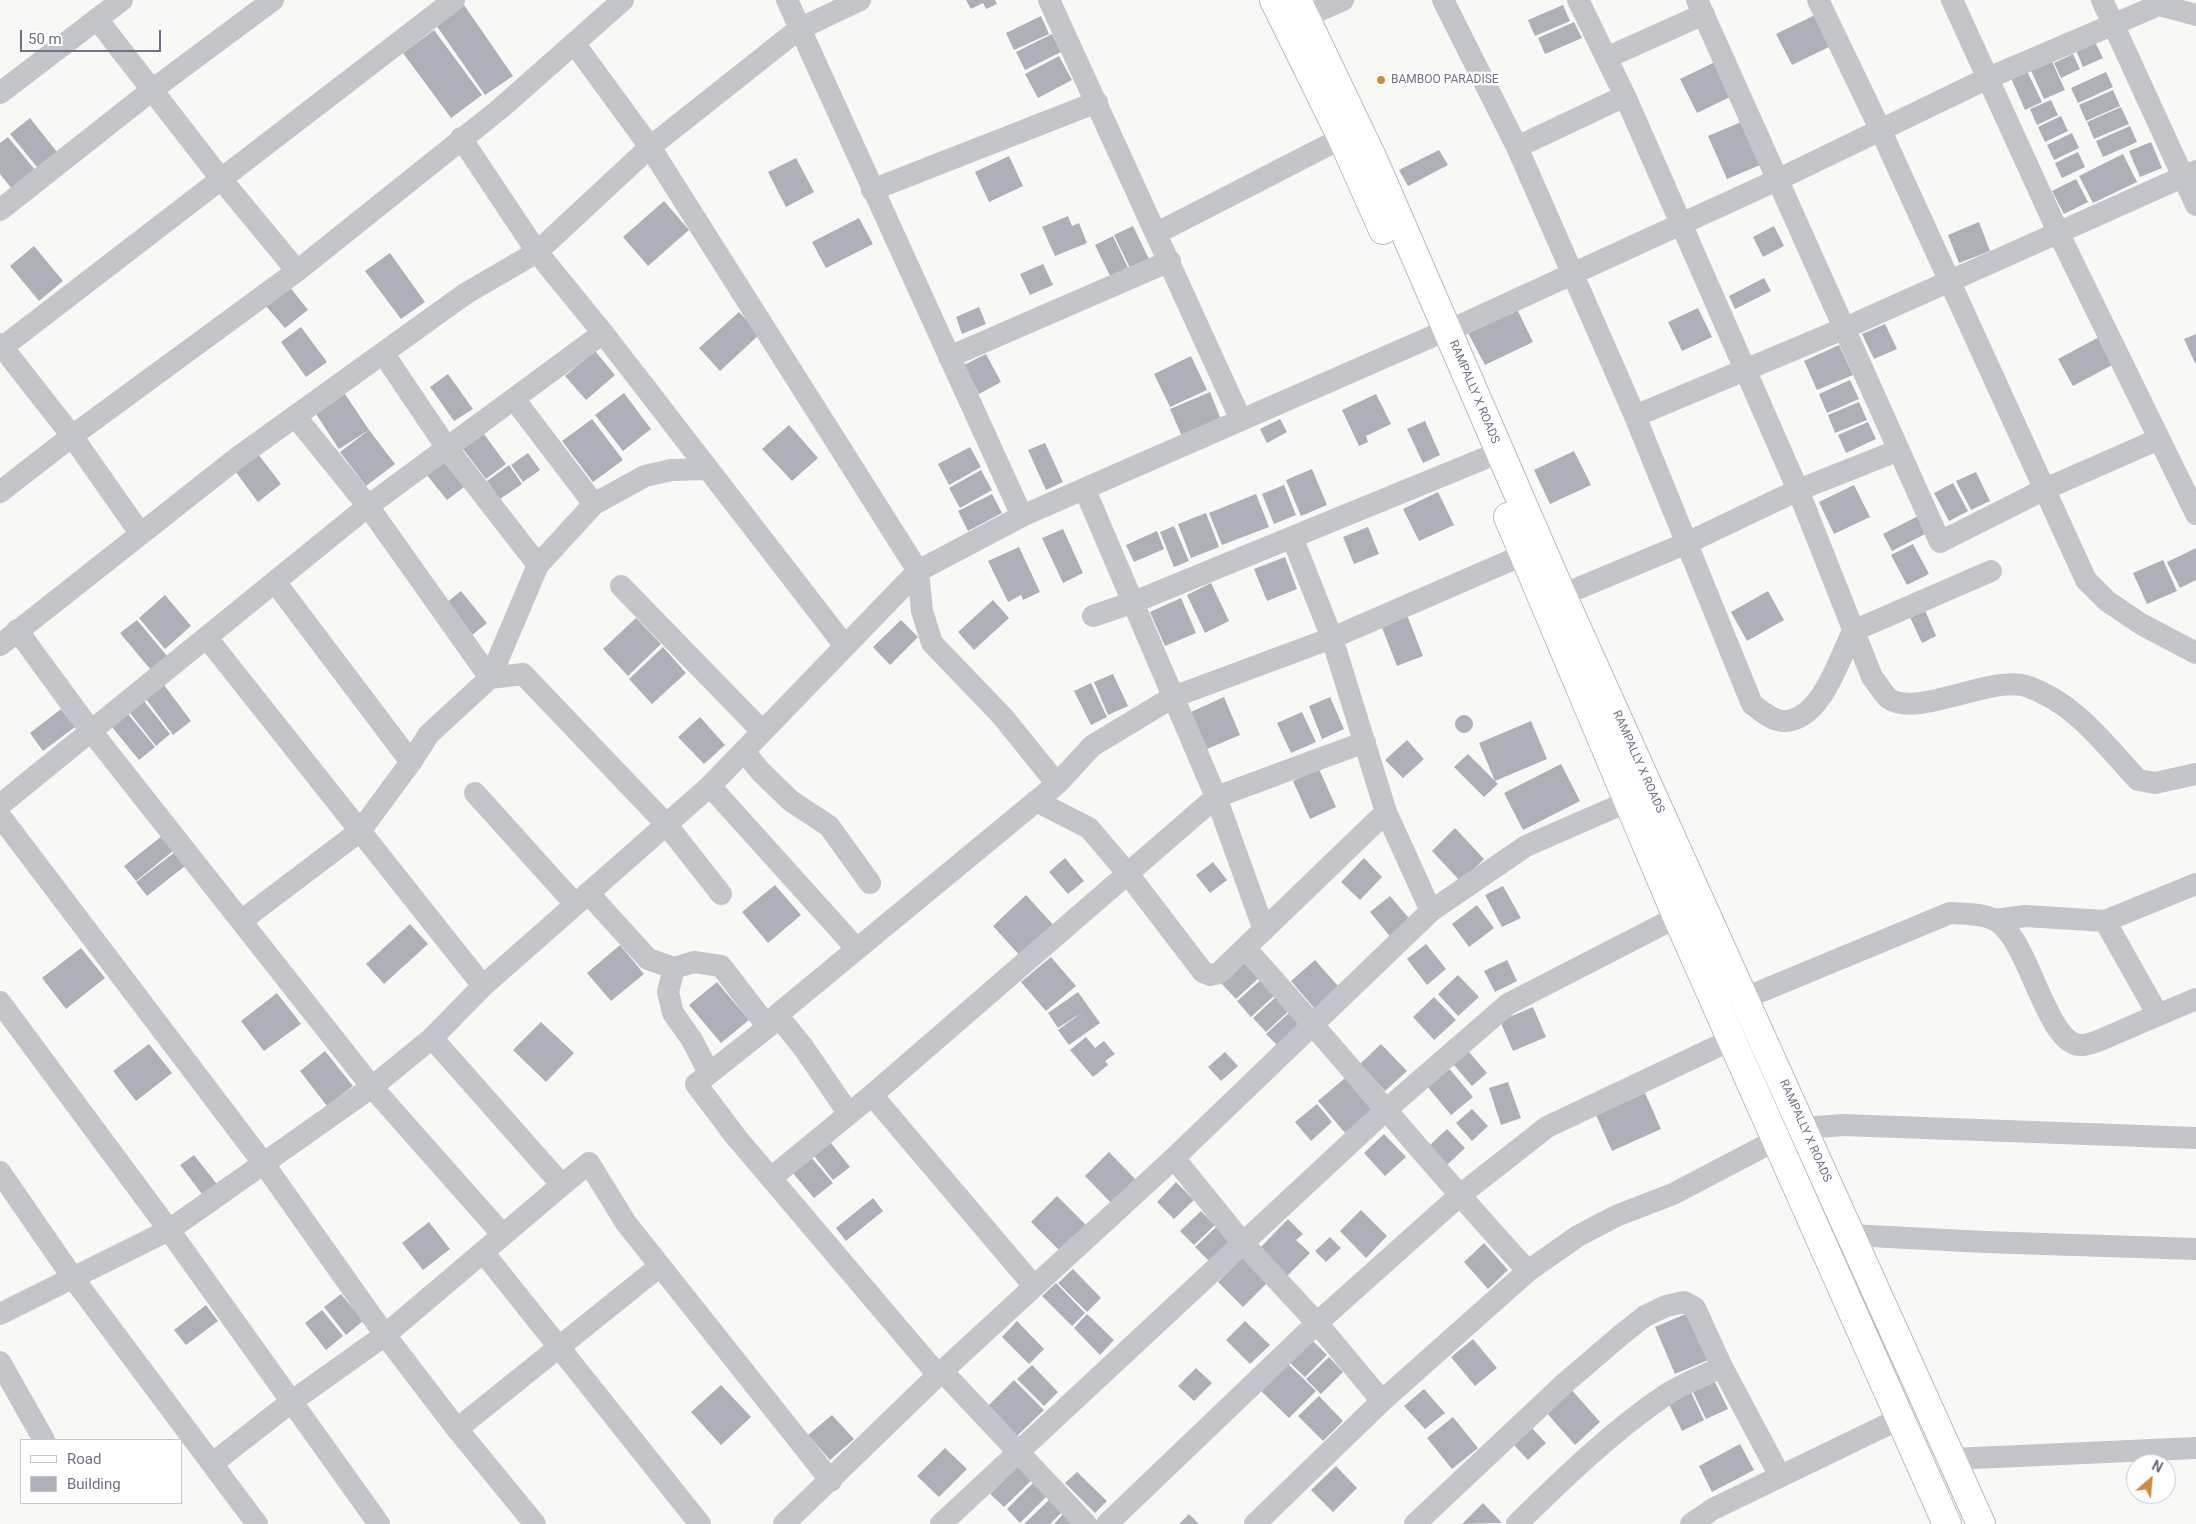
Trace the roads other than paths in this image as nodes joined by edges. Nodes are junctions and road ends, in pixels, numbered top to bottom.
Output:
1 (122, 0) edge
2 (273, 0) edge
3 (624, 0) edge
4 (787, 0) edge
5 (860, 0) edge
6 (1049, 0) edge
7 (1274, 0) edge
8 (1343, 0) edge
9 (1443, 0) edge
10 (1578, 0) edge
11 (1818, 0) edge
12 (1952, 0) edge
13 (2102, 0) edge
14 (440, 4) edge
15 (1700, 7) edge
16 (1301, 8) edge
17 (2196, 15) edge
18 (97, 19) junction
19 (2114, 24) junction
20 (799, 29) junction
21 (574, 42) junction
22 (1606, 58) junction
23 (1988, 78) junction
24 (152, 90) junction
25 (0, 93) edge
26 (1624, 96) junction
27 (1097, 102) junction
28 (1881, 131) junction
29 (461, 138) junction
30 (1342, 138) junction
31 (650, 147) junction
32 (1517, 147) junction
33 (2190, 174) edge
34 (221, 179) junction
35 (1777, 180) junction
36 (872, 190) junction
37 (2196, 205) edge
38 (0, 210) edge
39 (1680, 223) junction
40 (1157, 233) junction
41 (2059, 234) junction
42 (537, 252) junction
43 (1170, 261) junction
44 (297, 271) junction
45 (1572, 273) junction
46 (1950, 282) junction
47 (1845, 328) junction
48 (603, 333) junction
49 (1439, 334) junction
50 (1, 347) edge
51 (383, 353) junction
52 (949, 357) junction
53 (1744, 369) junction
54 (514, 399) junction
55 (295, 416) junction
56 (1635, 416) junction
57 (1241, 420) junction
58 (72, 436) junction
59 (2159, 439) junction
60 (447, 448) junction
61 (1899, 450) junction
62 (1483, 459) junction
63 (708, 469) junction
64 (2045, 489) junction
65 (1085, 490) junction
66 (1798, 490) junction
67 (0, 492) edge
68 (594, 504) junction
69 (368, 506) junction
70 (2196, 514) edge
71 (1022, 516) junction
72 (140, 533) junction
73 (1292, 536) junction
74 (1687, 543) junction
75 (1523, 555) junction
76 (538, 565) junction
77 (918, 571) junction
78 (1991, 571) dead end
79 (275, 582) junction
80 (621, 586) dead end
81 (1562, 595) junction
82 (1134, 602) junction
83 (1093, 616) dead end
84 (17, 630) junction
85 (1853, 631) junction
86 (207, 638) junction
87 (1332, 638) junction
88 (0, 645) edge
89 (845, 646) junction
90 (2196, 654) edge
91 (490, 678) junction
92 (1173, 697) junction
93 (91, 731) junction
94 (762, 731) junction
95 (1365, 742) junction
96 (744, 751) junction
97 (411, 762) junction
98 (2196, 774) edge
99 (1057, 784) junction
100 (710, 786) junction
101 (475, 793) dead end
102 (1216, 797) junction
103 (1036, 801) junction
104 (1627, 802) junction
105 (0, 806) edge
106 (1386, 812) junction
107 (0, 816) edge
108 (666, 824) junction
109 (360, 830) junction
110 (1128, 874) junction
111 (870, 883) dead end
112 (2196, 884) edge
113 (721, 894) dead end
114 (582, 898) junction
115 (1431, 911) junction
116 (1677, 917) junction
117 (241, 920) junction
118 (1995, 920) junction
119 (2105, 921) junction
120 (1264, 930) junction
121 (856, 948) junction
122 (1245, 948) junction
123 (1729, 963) junction
124 (674, 968) junction
125 (1702, 972) junction
126 (483, 986) junction
127 (1745, 998) junction
128 (2196, 999) edge
129 (0, 1002) edge
130 (2158, 1015) junction
131 (773, 1021) junction
132 (1314, 1025) junction
133 (432, 1038) junction
134 (1733, 1039) junction
135 (709, 1073) junction
136 (372, 1087) junction
137 (872, 1094) junction
138 (1387, 1109) junction
139 (849, 1114) junction
140 (1803, 1128) junction
141 (2196, 1138) edge
142 (1776, 1140) junction
143 (1174, 1158) junction
144 (264, 1164) junction
145 (0, 1172) edge
146 (771, 1178) junction
147 (562, 1185) junction
148 (1458, 1196) junction
149 (169, 1230) junction
150 (1851, 1234) junction
151 (503, 1235) junction
152 (1242, 1242) junction
153 (2196, 1249) edge
154 (483, 1252) junction
155 (660, 1266) junction
156 (1528, 1271) junction
157 (73, 1278) junction
158 (1033, 1285) junction
159 (0, 1314) edge
160 (1317, 1323) junction
161 (385, 1335) junction
162 (558, 1346) junction
163 (0, 1362) edge
164 (1722, 1367) junction
165 (940, 1373) junction
166 (1382, 1401) junction
167 (291, 1402) junction
168 (1901, 1418) junction
169 (457, 1429) junction
170 (43, 1439) edge
171 (2196, 1448) edge
172 (1020, 1452) junction
173 (1952, 1459) junction
174 (213, 1463) junction
175 (1780, 1476) junction
176 (831, 1481) junction
177 (257, 1524) edge
178 (379, 1524) edge
179 (535, 1524) edge
180 (700, 1524) edge
181 (784, 1524) edge
182 (941, 1524) edge
183 (1086, 1524) edge
184 (1107, 1524) edge
185 (1255, 1524) edge
186 (1415, 1524) edge
187 (1517, 1524) edge
188 (1691, 1524) edge
189 (1947, 1524) edge
190 (1981, 1524) edge

1 - 18 street
2 - 24 street
3 - 21 street
4 - 20 street
5 - 20 street
6 - 27 street
7 - 30 main road
8 - 16 street
9 - 32 street
10 - 22 street
11 - 28 street
12 - 23 street
13 - 19 street
14 - 34 street
15 - 22 street
15 - 35 street
16 - 49 main road, RAMPALLY X ROADS
17 - 19 street
18 - 24 street
18 - 25 street
19 - 23 street
19 - 33 street
20 - 31 street
20 - 36 street
21 - 29 street
21 - 31 street
22 - 26 street
23 - 28 street
23 - 41 street
24 - 34 street
24 - 38 street
26 - 32 street
26 - 39 street
27 - 36 street
27 - 40 street
28 - 35 street
28 - 46 street
29 - 42 street
29 - 44 street
30 - 40 street
30 - 49 main road
31 - 42 street
31 - 77 street
32 - 45 street
33 - 37 street
33 - 41 street
34 - 44 street
34 - 50 street
35 - 39 street
35 - 47 street
36 - 52 street
39 - 45 street
39 - 53 street
40 - 43 street
41 - 46 street
41 - 59 street
42 - 48 street
42 - 51 street
43 - 52 street
43 - 57 street
44 - 58 street
45 - 49 street
45 - 56 street
46 - 47 street
46 - 64 street
47 - 53 street
47 - 61 street
48 - 54 street
48 - 63 street
49 - 57 street
49 - 62 main road
49 - 81 main road, RAMPALLY X ROADS
50 - 58 street
51 - 55 street
51 - 60 street
52 - 71 street
53 - 56 street
53 - 66 street
54 - 60 street
54 - 68 street
55 - 69 street
55 - 72 street
56 - 74 street
57 - 65 street
58 - 67 street
58 - 72 street
59 - 64 street
59 - 70 street
60 - 69 street
60 - 76 street
61 - 64 street
61 - 66 street
62 - 73 street
62 - 75 main road
63 - 68 street
63 - 89 street
64 - 90 street
65 - 71 street
65 - 82 street
66 - 74 street
66 - 85 street
68 - 76 street
69 - 79 street
69 - 91 street
71 - 77 street
72 - 84 street
73 - 82 street
73 - 87 street
74 - 81 street
74 - 85 street
75 - 87 street
75 - 104 main road
76 - 91 street
77 - 89 street
77 - 99 street
78 - 85 street
79 - 86 street
79 - 97 street
80 - 94 street
81 - 123 main road, RAMPALLY X ROADS
82 - 83 street
82 - 92 street
84 - 88 street
84 - 93 street
85 - 98 street
86 - 93 street
86 - 109 street
87 - 92 street
87 - 95 street
89 - 94 street
91 - 97 street
91 - 108 street
92 - 99 street
92 - 102 street
93 - 105 street
93 - 117 street
94 - 96 street
95 - 102 street
95 - 106 street
96 - 100 street
96 - 111 street
97 - 109 street
99 - 103 street
100 - 108 street
100 - 121 street
101 - 114 street
102 - 110 street
102 - 120 street
103 - 110 street
103 - 121 street
104 - 115 street
104 - 116 main road
106 - 115 street
106 - 120 street
107 - 144 street
108 - 113 street
108 - 114 street
109 - 117 street
109 - 126 street
110 - 122 street
110 - 137 street
112 - 119 street
114 - 124 street
114 - 126 street
115 - 132 street
116 - 125 main road
116 - 138 street
117 - 136 street
118 - 119 street
118 - 127 street
118 - 130 street
119 - 130 street
120 - 122 street
121 - 131 street
122 - 132 street
123 - 125 main road
123 - 127 main road, RAMPALLY X ROADS
124 - 131 street
124 - 135 street
125 - 134 main road
126 - 133 street
127 - 140 main road, RAMPALLY X ROADS
128 - 130 street
129 - 149 street
131 - 135 street
131 - 139 street
132 - 138 street
132 - 143 street
133 - 136 street
133 - 147 street
134 - 142 main road
134 - 148 street
135 - 146 street
136 - 144 street
136 - 151 street
137 - 139 street
137 - 158 street
138 - 148 street
138 - 152 street
139 - 146 street
140 - 141 street
140 - 150 main road, RAMPALLY X ROADS
142 - 156 street
142 - 168 main road
143 - 152 street
143 - 158 street
144 - 149 street
144 - 161 street
145 - 157 street
146 - 165 street
147 - 151 street
147 - 155 street
148 - 156 street
148 - 160 street
149 - 157 street
149 - 167 street
150 - 153 street
150 - 173 main road, RAMPALLY X ROADS
151 - 154 street
152 - 160 street
152 - 172 street
154 - 161 street
154 - 162 street
155 - 162 street
155 - 176 street
156 - 166 street
157 - 159 street
157 - 174 street
158 - 165 street
160 - 166 street
160 - 184 street
161 - 167 street
161 - 169 street
162 - 169 street
162 - 180 street
163 - 170 street
164 - 175 street
164 - 186 street
164 - 187 street
165 - 172 street
165 - 176 street
166 - 185 street
167 - 174 street
167 - 178 street
168 - 175 street
168 - 189 main road
169 - 179 street
171 - 173 street
172 - 182 street
172 - 183 street
173 - 190 main road, RAMPALLY X ROADS
174 - 177 street
175 - 188 street
176 - 181 street

